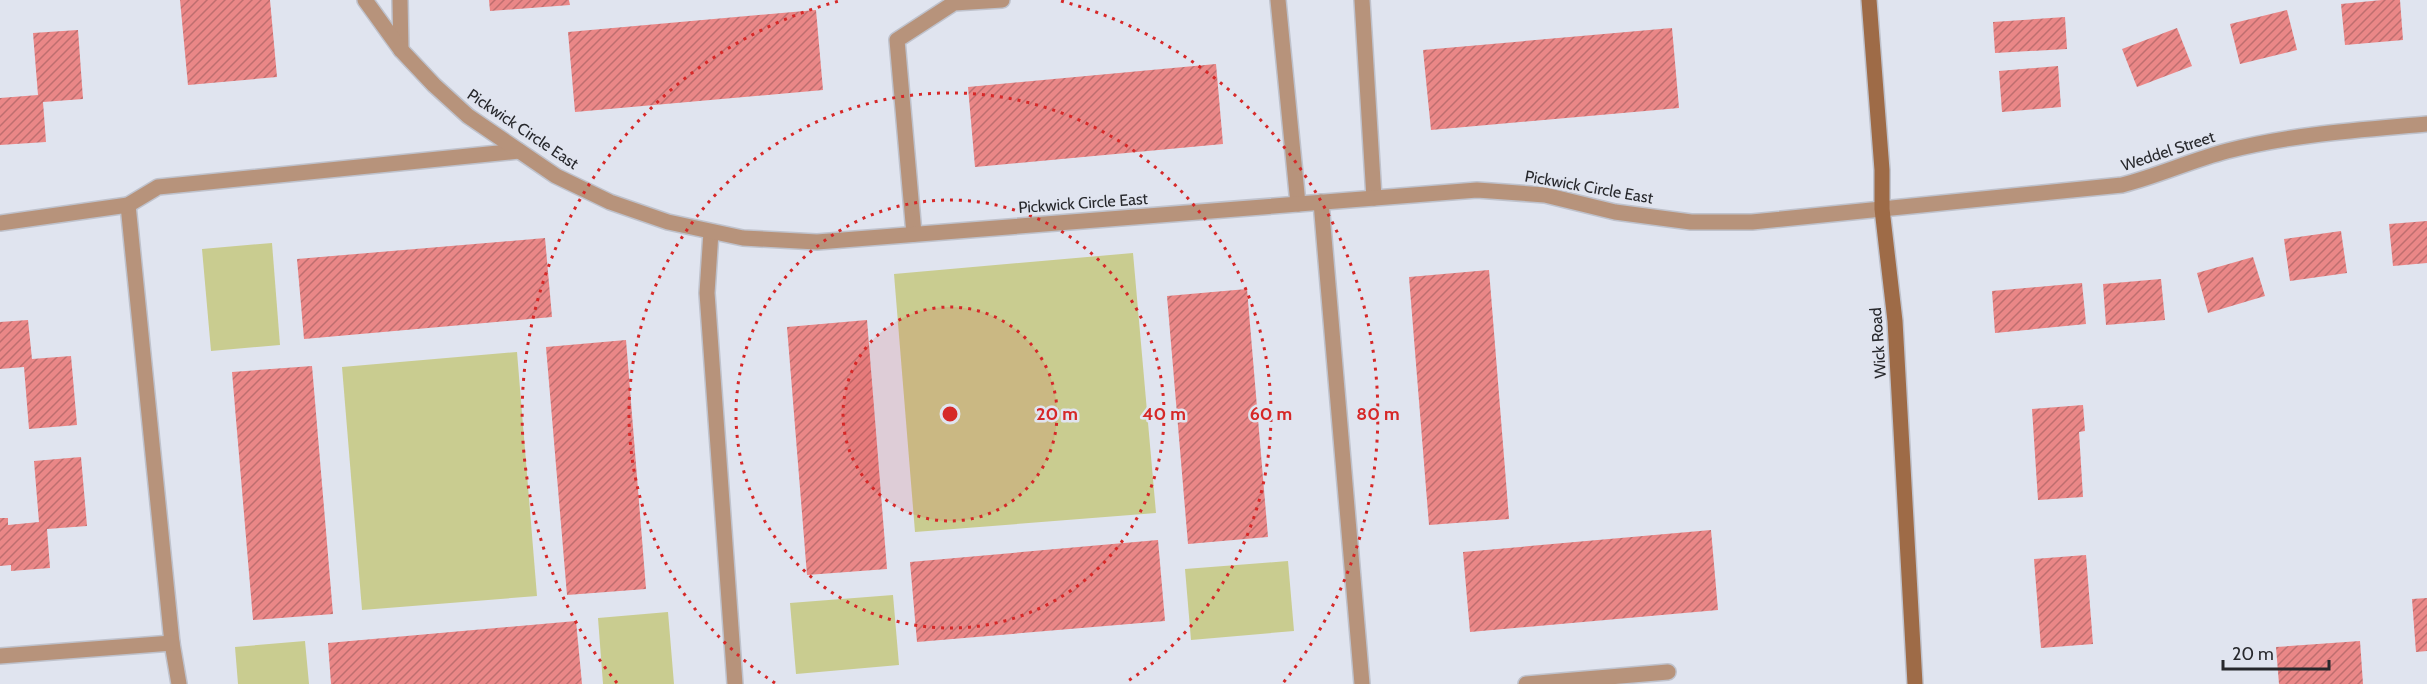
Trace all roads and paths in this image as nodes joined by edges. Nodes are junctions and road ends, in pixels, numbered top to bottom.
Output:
1 (365, 0) edge
2 (400, 0) edge
3 (1002, 0) edge
4 (1278, 0) edge
5 (1362, 0) edge
6 (1869, 0) edge
7 (401, 50) junction
8 (2427, 124) edge
9 (519, 151) junction
10 (1374, 198) junction
11 (1321, 202) junction
12 (1298, 204) junction
13 (128, 206) junction
14 (1882, 209) junction
15 (0, 223) edge
16 (711, 232) junction
17 (914, 234) junction
18 (172, 643) junction
19 (0, 657) edge
20 (1668, 672) dead end
21 (179, 684) edge
22 (735, 684) edge
23 (1362, 684) edge
24 (1526, 684) edge
25 (1915, 684) edge

1 - 7 street, Pickwick Circle East
2 - 7 street
3 - 17 street
4 - 12 street
5 - 10 street
6 - 14 street, Wick Road
7 - 9 street, Pickwick Circle East
8 - 14 street, Weddel Street
9 - 13 street
9 - 16 street, Pickwick Circle East
10 - 11 street, Pickwick Circle East
10 - 14 street, Pickwick Circle East
11 - 12 street, Pickwick Circle East
11 - 23 street
12 - 17 street, Pickwick Circle East
13 - 15 street
13 - 18 street
14 - 25 street, Wick Road
16 - 17 street, Pickwick Circle East
16 - 22 street
18 - 19 street
18 - 21 street
20 - 24 street

